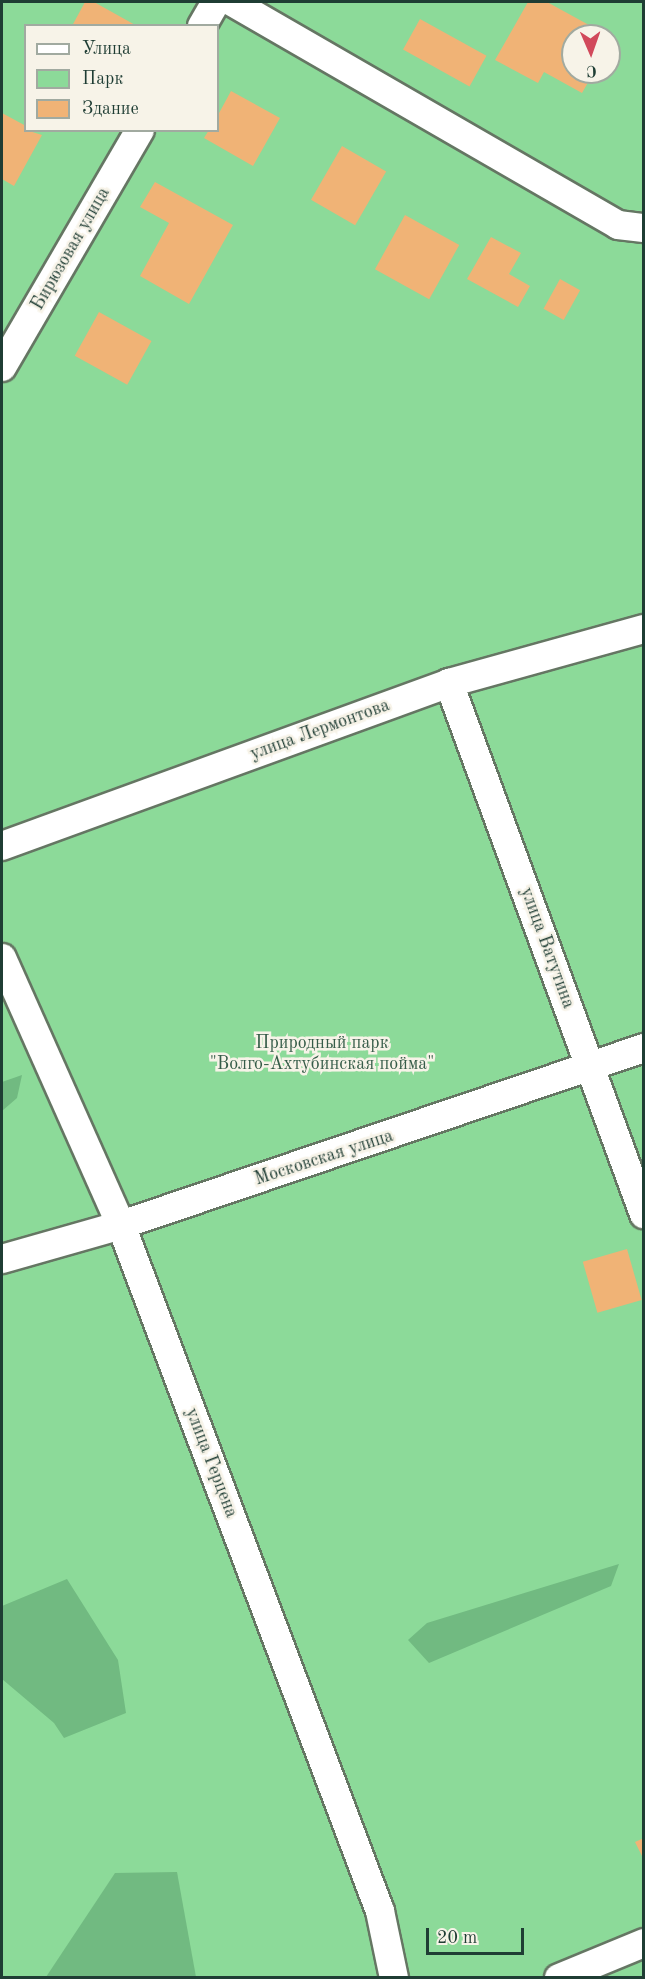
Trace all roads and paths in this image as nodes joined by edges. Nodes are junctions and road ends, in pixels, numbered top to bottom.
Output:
1 (216, 2) edge
2 (232, 2) edge
3 (203, 24) edge
4 (139, 132) edge
5 (644, 228) edge
6 (2, 366) edge
7 (644, 629) edge
8 (449, 683) junction
9 (2, 846) edge
10 (2, 958) edge
11 (644, 1048) edge
12 (592, 1069) junction
13 (644, 1214) edge
14 (121, 1225) junction
15 (2, 1259) edge
16 (642, 1948) edge
17 (394, 1977) edge
18 (559, 1977) edge

1 - 3 street
2 - 5 street
4 - 6 street, Бирюзовая улица
7 - 8 street, улица Лермонтова
8 - 9 street, улица Лермонтова
8 - 12 street, улица Ватутина
10 - 14 street, улица Герцена
11 - 12 street, Московская улица
12 - 13 street, улица Ватутина
12 - 14 street, Московская улица
14 - 15 street, Московская улица
14 - 17 street, улица Герцена
16 - 18 street

